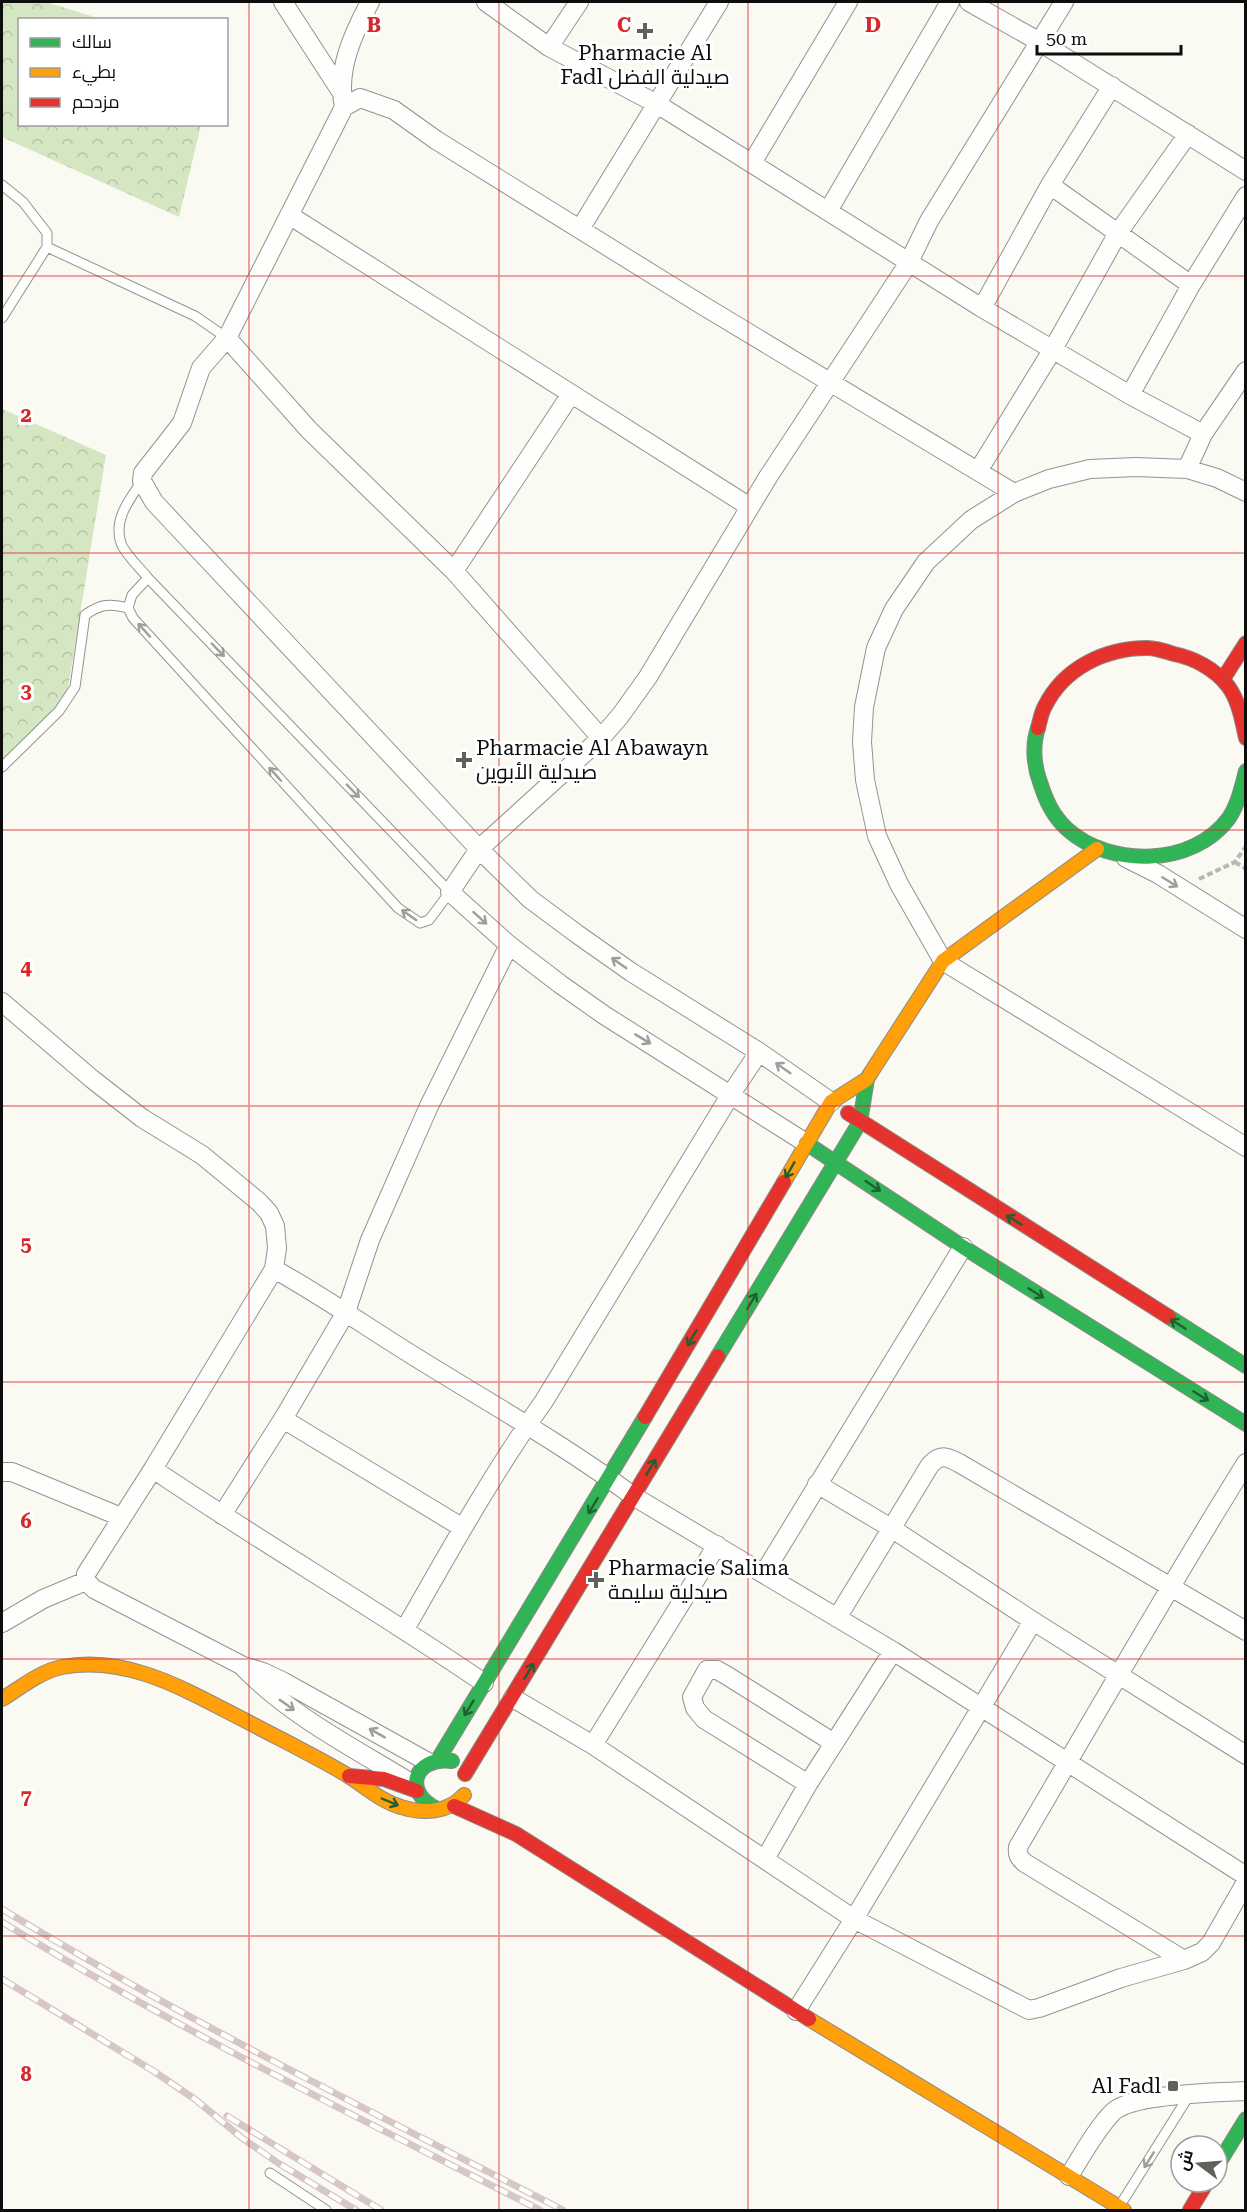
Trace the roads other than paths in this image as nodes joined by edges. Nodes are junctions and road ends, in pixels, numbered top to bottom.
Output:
1 (283, 2) edge
2 (370, 2) edge
3 (486, 2) edge
4 (579, 2) edge
5 (718, 2) edge
6 (849, 2) edge
7 (950, 2) edge
8 (969, 2) edge
9 (1064, 2) edge
10 (1040, 42) junction
11 (549, 47) junction
12 (1112, 86) junction
13 (342, 99) junction
14 (657, 104) junction
15 (1188, 134) junction
16 (752, 163) junction
17 (1245, 171) edge
18 (2, 185) edge
19 (1050, 185) junction
20 (1245, 196) edge
21 (828, 211) junction
22 (289, 215) junction
23 (580, 229) junction
24 (1118, 233) junction
25 (47, 247) junction
26 (908, 264) junction
27 (1191, 285) junction
28 (982, 308) junction
29 (2, 318) edge
30 (227, 338) junction
31 (1053, 349) junction
32 (1245, 371) edge
33 (830, 381) junction
34 (571, 394) junction
35 (1130, 395) junction
36 (1203, 434) junction
37 (1187, 469) junction
38 (978, 471) junction
39 (142, 481) junction
40 (1245, 492) edge
41 (1014, 493) junction
42 (750, 507) junction
43 (454, 571) junction
44 (148, 578) junction
45 (128, 608) junction
46 (1245, 643) edge
47 (1240, 664) edge
48 (1222, 679) junction
49 (601, 738) junction
50 (1245, 738) edge
51 (2, 767) edge
52 (1245, 771) edge
53 (479, 849) junction
54 (1097, 849) junction
55 (1118, 855) junction
56 (450, 892) junction
57 (1245, 929) edge
58 (509, 945) junction
59 (943, 961) junction
60 (2, 1002) edge
61 (759, 1052) junction
62 (867, 1079) junction
63 (731, 1094) junction
64 (831, 1102) junction
65 (860, 1122) junction
66 (806, 1143) junction
67 (1245, 1147) edge
68 (836, 1162) junction
69 (963, 1247) junction
70 (274, 1269) junction
71 (346, 1312) junction
72 (1245, 1366) edge
73 (283, 1419) junction
74 (1245, 1424) edge
75 (527, 1425) junction
76 (1245, 1463) edge
77 (153, 1469) junction
78 (2, 1472) edge
79 (609, 1478) junction
80 (817, 1484) junction
81 (633, 1496) junction
82 (222, 1515) junction
83 (121, 1517) junction
84 (463, 1528) junction
85 (891, 1528) junction
86 (717, 1545) junction
87 (764, 1573) junction
88 (86, 1581) junction
89 (1170, 1586) junction
90 (837, 1618) junction
91 (1033, 1621) junction
92 (2, 1623) edge
93 (405, 1629) junction
94 (1245, 1631) edge
95 (893, 1651) junction
96 (243, 1666) junction
97 (1119, 1676) junction
98 (484, 1683) junction
99 (513, 1698) junction
100 (2, 1699) edge
101 (982, 1707) junction
102 (834, 1743) junction
103 (593, 1745) junction
104 (1245, 1755) edge
105 (434, 1760) junction
106 (1068, 1763) junction
107 (349, 1776) junction
108 (808, 1784) junction
109 (416, 1788) junction
110 (473, 1790) junction
111 (454, 1806) junction
112 (437, 1809) junction
113 (516, 1834) junction
114 (765, 1859) junction
115 (1245, 1876) edge
116 (1245, 1882) edge
117 (854, 1919) junction
118 (1184, 1960) junction
119 (796, 2011) junction
120 (1245, 2091) edge
121 (1191, 2092) junction
122 (1245, 2119) edge
123 (1229, 2146) edge
124 (270, 2173) dead end
125 (1069, 2176) junction
126 (1200, 2194) edge
127 (1121, 2209) edge
128 (326, 2211) edge
129 (1190, 2211) edge

1 - 13 street
2 - 13 street
3 - 11 street
4 - 11 street
5 - 14 street
6 - 16 street
7 - 21 street
8 - 10 street
9 - 10 street
10 - 12 street
10 - 26 street
11 - 14 street
12 - 15 street
12 - 19 street
13 - 22 street
13 - 23 street
14 - 16 street
14 - 23 street
15 - 17 street
15 - 24 street
16 - 21 street
18 - 25 lane
19 - 24 street
19 - 28 street
20 - 27 street
21 - 26 street
22 - 30 street
22 - 34 street
23 - 33 street
24 - 27 street
24 - 31 street
25 - 29 lane
25 - 30 lane
26 - 28 street
26 - 33 street
27 - 35 street
28 - 31 street
30 - 39 street
30 - 43 street
31 - 35 street
31 - 38 street
32 - 36 street
33 - 38 street
33 - 42 street
34 - 42 street
34 - 43 street
35 - 36 street
36 - 37 street
37 - 40 street
37 - 41 street
38 - 41 street
39 - 44 lane
39 - 53 street
41 - 59 street
42 - 49 street
43 - 49 street
44 - 45 lane
44 -> 56 lane
45 - 51 lane
56 -> 45 lane
46 - 47 street
47 - 48 street
48 - 50 street
48 - 54 street
49 - 53 street
52 - 55 street
53 - 56 street
61 -> 53 street
54 - 55 street
54 - 59 street
55 -> 57 street
56 -> 58 street
58 -> 63 street
58 - 71 street
59 - 62 street
59 - 67 street
60 - 70 street
61 - 63 street
64 -> 61 street
62 - 64 street
62 - 65 street
63 - 66 street
63 - 75 street
64 - 65 street
64 - 66 street
65 - 68 street
72 -> 65 street
66 - 68 street
66 -> 79 street
68 -> 69 street
81 -> 68 street
69 -> 74 street
69 - 80 street
70 - 71 street
70 - 77 street
71 - 73 street
71 - 75 street
73 - 82 street
73 - 84 street
75 - 79 street
75 - 84 street
76 - 89 street
77 - 82 street
77 - 83 street
78 - 83 street
79 - 81 street
79 -> 98 street
80 - 85 street
80 - 87 street
81 - 86 street
99 -> 81 street
82 - 93 street
83 - 88 street
84 - 93 street
85 - 89 street
85 - 90 street
85 - 91 street
86 - 87 street
86 - 103 street
87 - 90 street
88 - 92 street
88 - 96 street
89 - 94 street
89 - 97 street
90 - 95 street
91 - 97 street
91 - 101 street
93 - 98 street
95 - 101 street
95 - 102 street
105 -> 96 street
96 -> 109 street
97 - 104 street
97 - 106 street
98 -> 105 street
99 - 103 street
99 - 110 street
100 - 107 street
101 - 106 street
101 - 117 street
102 - 108 street
102 - 108 street
103 - 114 street
105 - 109 street
105 - 110 street
106 - 115 street
106 - 118 street
107 - 109 street
107 -> 112 street
108 - 114 street
109 - 112 street
110 - 111 street
110 - 113 street
111 - 112 street
111 - 113 street
113 - 119 street
114 - 117 street
116 - 118 street
117 - 118 street
117 - 119 street
119 - 125 street
120 - 121 street
121 - 125 street
121 -> 127 lane
122 - 123 street
124 - 128 lane
125 - 127 street
126 - 129 street

